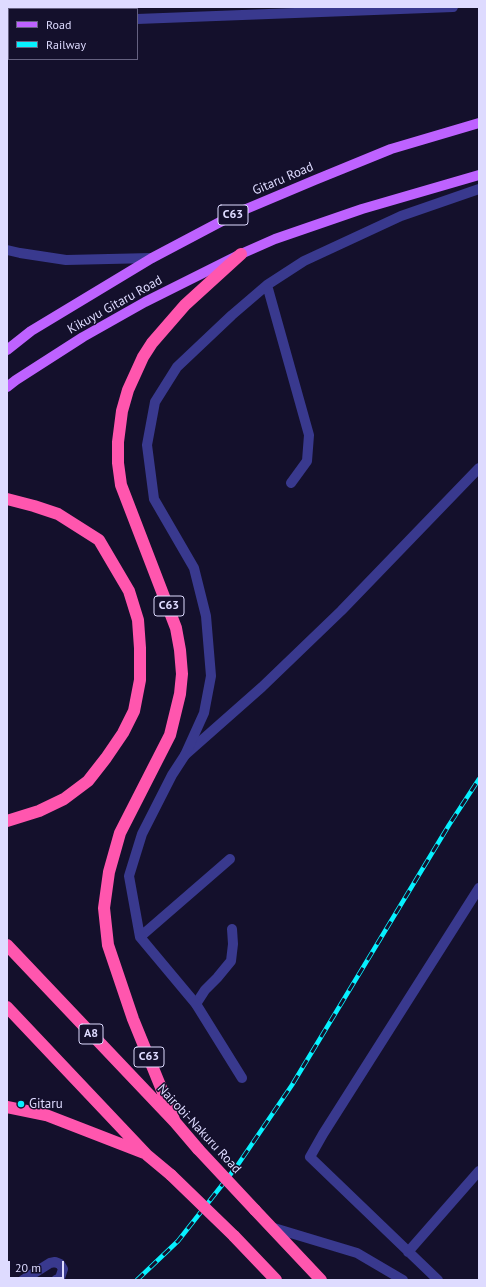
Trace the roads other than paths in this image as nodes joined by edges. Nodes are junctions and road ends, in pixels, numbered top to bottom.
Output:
1 (453, 7) edge
2 (400, 8) edge
3 (138, 19) edge
4 (479, 123) edge
5 (479, 175) edge
6 (479, 189) edge
7 (7, 250) edge
8 (241, 254) junction
9 (152, 258) junction
10 (267, 285) junction
11 (7, 350) edge
12 (7, 387) edge
13 (479, 468) edge
14 (291, 483) dead end
15 (7, 499) edge
16 (185, 754) junction
17 (7, 821) edge
18 (230, 859) dead end
19 (479, 888) edge
20 (232, 929) dead end
21 (140, 937) junction
22 (7, 945) edge
23 (196, 1004) junction
24 (7, 1007) edge
25 (242, 1078) dead end
26 (7, 1107) edge
27 (175, 1122) junction
28 (147, 1155) junction
29 (479, 1171) edge
30 (274, 1228) junction
31 (408, 1252) junction
32 (23, 1280) edge
33 (56, 1280) edge
34 (276, 1280) edge
35 (321, 1280) edge
36 (403, 1280) edge
37 (438, 1280) edge

1 - 2 street
2 - 3 street
4 - 9 main road, Gitaru Road / C63
5 - 8 main road, C63
6 - 10 street
7 - 9 street
8 - 12 main road, Kikuyu Gitaru Road / C63
8 - 27 highway, C63
9 - 11 main road, Gitaru Road / C63
10 - 14 street
10 - 16 street
13 - 16 street
15 - 17 highway
16 - 21 street
18 - 21 street
19 - 31 street
20 - 23 street
21 - 23 street
22 - 27 highway, Nairobi-Nakuru Road / A8
23 - 25 street
24 - 28 highway
26 - 28 highway
27 - 30 highway, Nairobi-Nakuru Road / A8, bridge
28 - 34 highway, bridge
29 - 31 street
30 - 35 highway, Nairobi-Nakuru Road / A8
30 - 36 street
31 - 37 street
32 - 33 street

